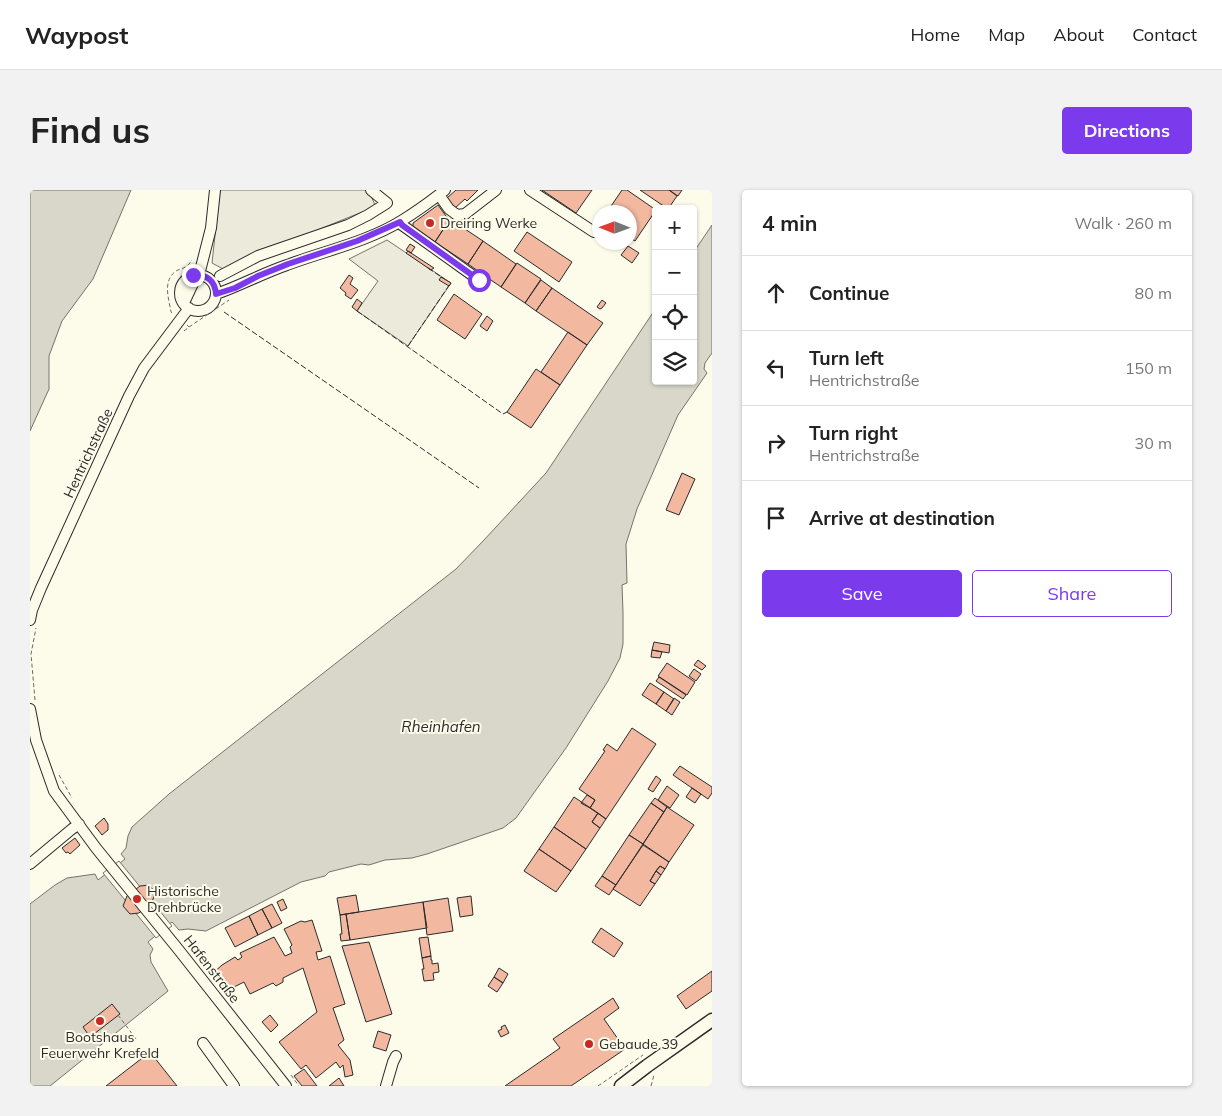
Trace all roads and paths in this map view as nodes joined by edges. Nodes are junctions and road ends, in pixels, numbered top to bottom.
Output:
1 (215, 190) edge
2 (371, 190) edge
3 (496, 190) edge
4 (530, 190) edge
5 (442, 192) edge
6 (400, 222) junction
7 (592, 231) edge
8 (196, 256) dead end
9 (198, 275) junction
10 (220, 276) dead end
11 (479, 280) dead end
12 (216, 294) junction
13 (186, 306) junction
14 (180, 320) junction
15 (182, 333) dead end
16 (32, 617) edge
17 (35, 699) dead end
18 (30, 709) edge
19 (57, 772) dead end
20 (73, 799) dead end
21 (79, 824) junction
22 (30, 864) edge
23 (118, 1015) dead end
24 (712, 1020) edge
25 (136, 1039) dead end
26 (203, 1043) dead end
27 (396, 1056) dead end
28 (234, 1086) edge
29 (286, 1086) edge
30 (386, 1086) edge
31 (621, 1086) edge

1 - 9 street
2 - 10 street
3 - 5 street
4 - 7 street
5 - 6 street
6 - 11 street
6 - 12 street
8 - 14 path
9 - 12 street
9 - 13 street
12 - 13 street
13 - 14 street, Hentrichstraße
14 - 15 path
14 - 16 street, Hentrichstraße
16 - 17 path
18 - 21 street
19 - 20 path
21 - 22 street
21 - 29 street, Hafenstraße
23 - 25 path
24 - 31 main road
26 - 28 street
27 - 30 street

